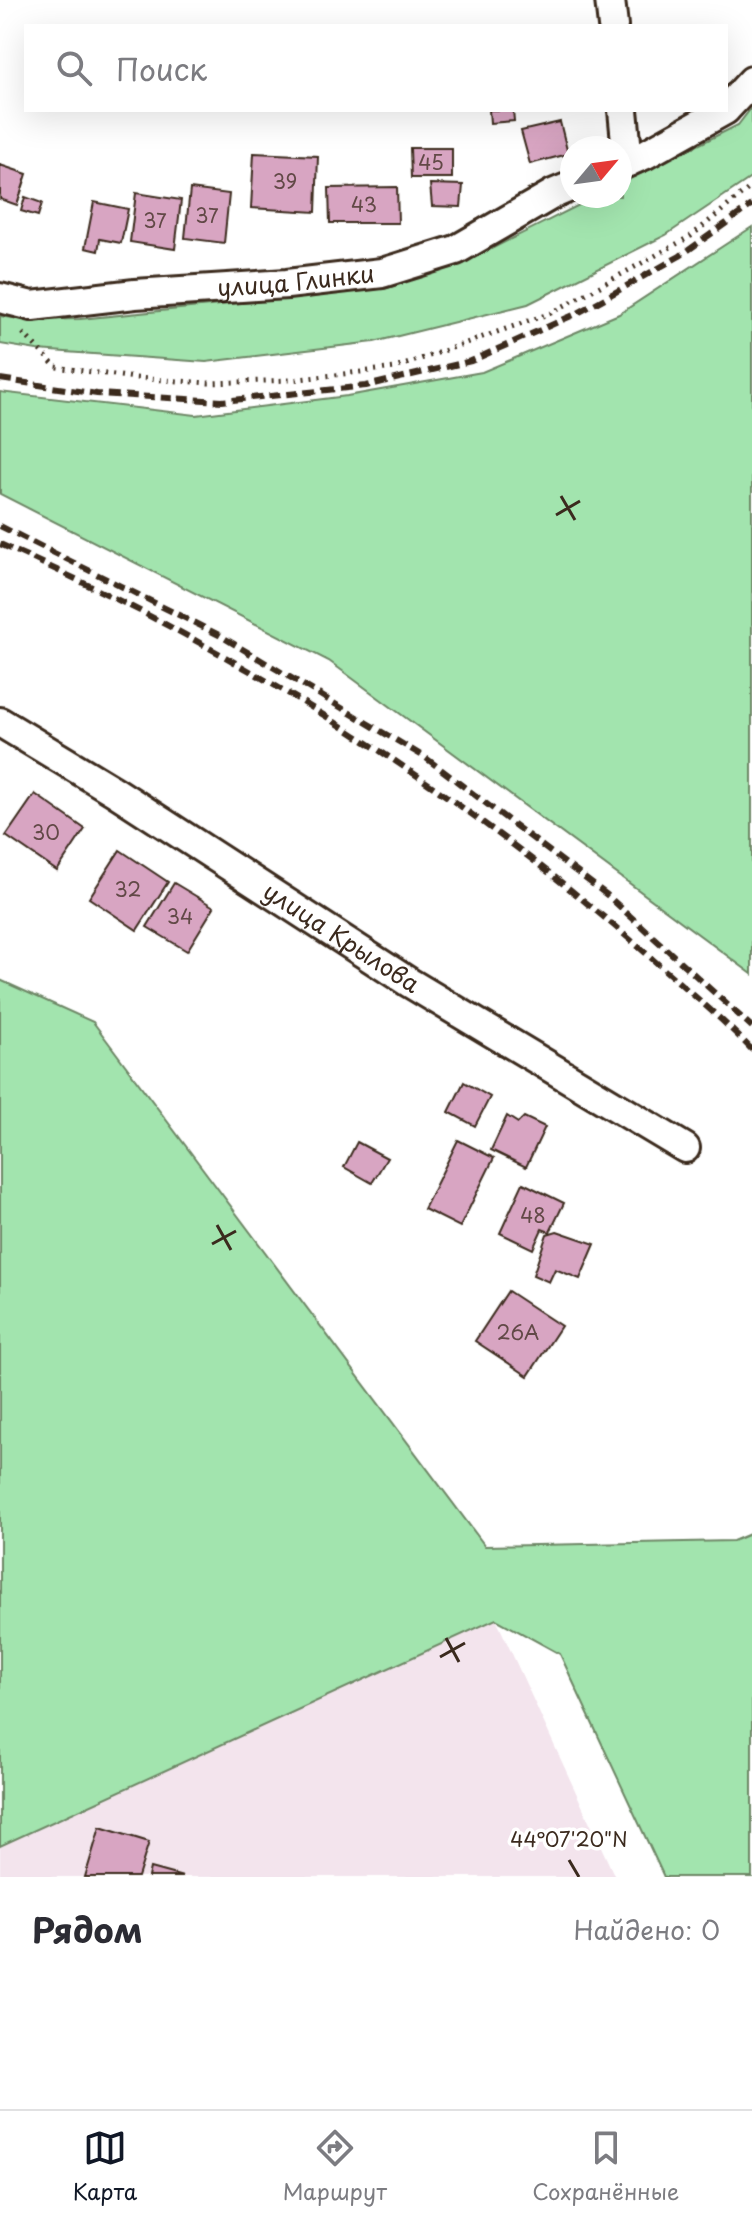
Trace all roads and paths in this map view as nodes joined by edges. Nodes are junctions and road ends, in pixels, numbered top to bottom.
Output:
1 (610, 0) edge
2 (613, 24) edge
3 (752, 81) edge
4 (728, 108) edge
5 (623, 112) edge
6 (722, 112) edge
7 (623, 136) edge
8 (632, 159) edge
9 (752, 186) edge
10 (560, 191) edge
11 (0, 298) edge
12 (21, 330) dead end
13 (0, 722) edge
14 (685, 1148) dead end

1 - 2 street
3 - 4 street
5 - 7 street
6 - 8 street
9 - 12 path
10 - 11 street, улица Глинки
13 - 14 street, улица Крылова

